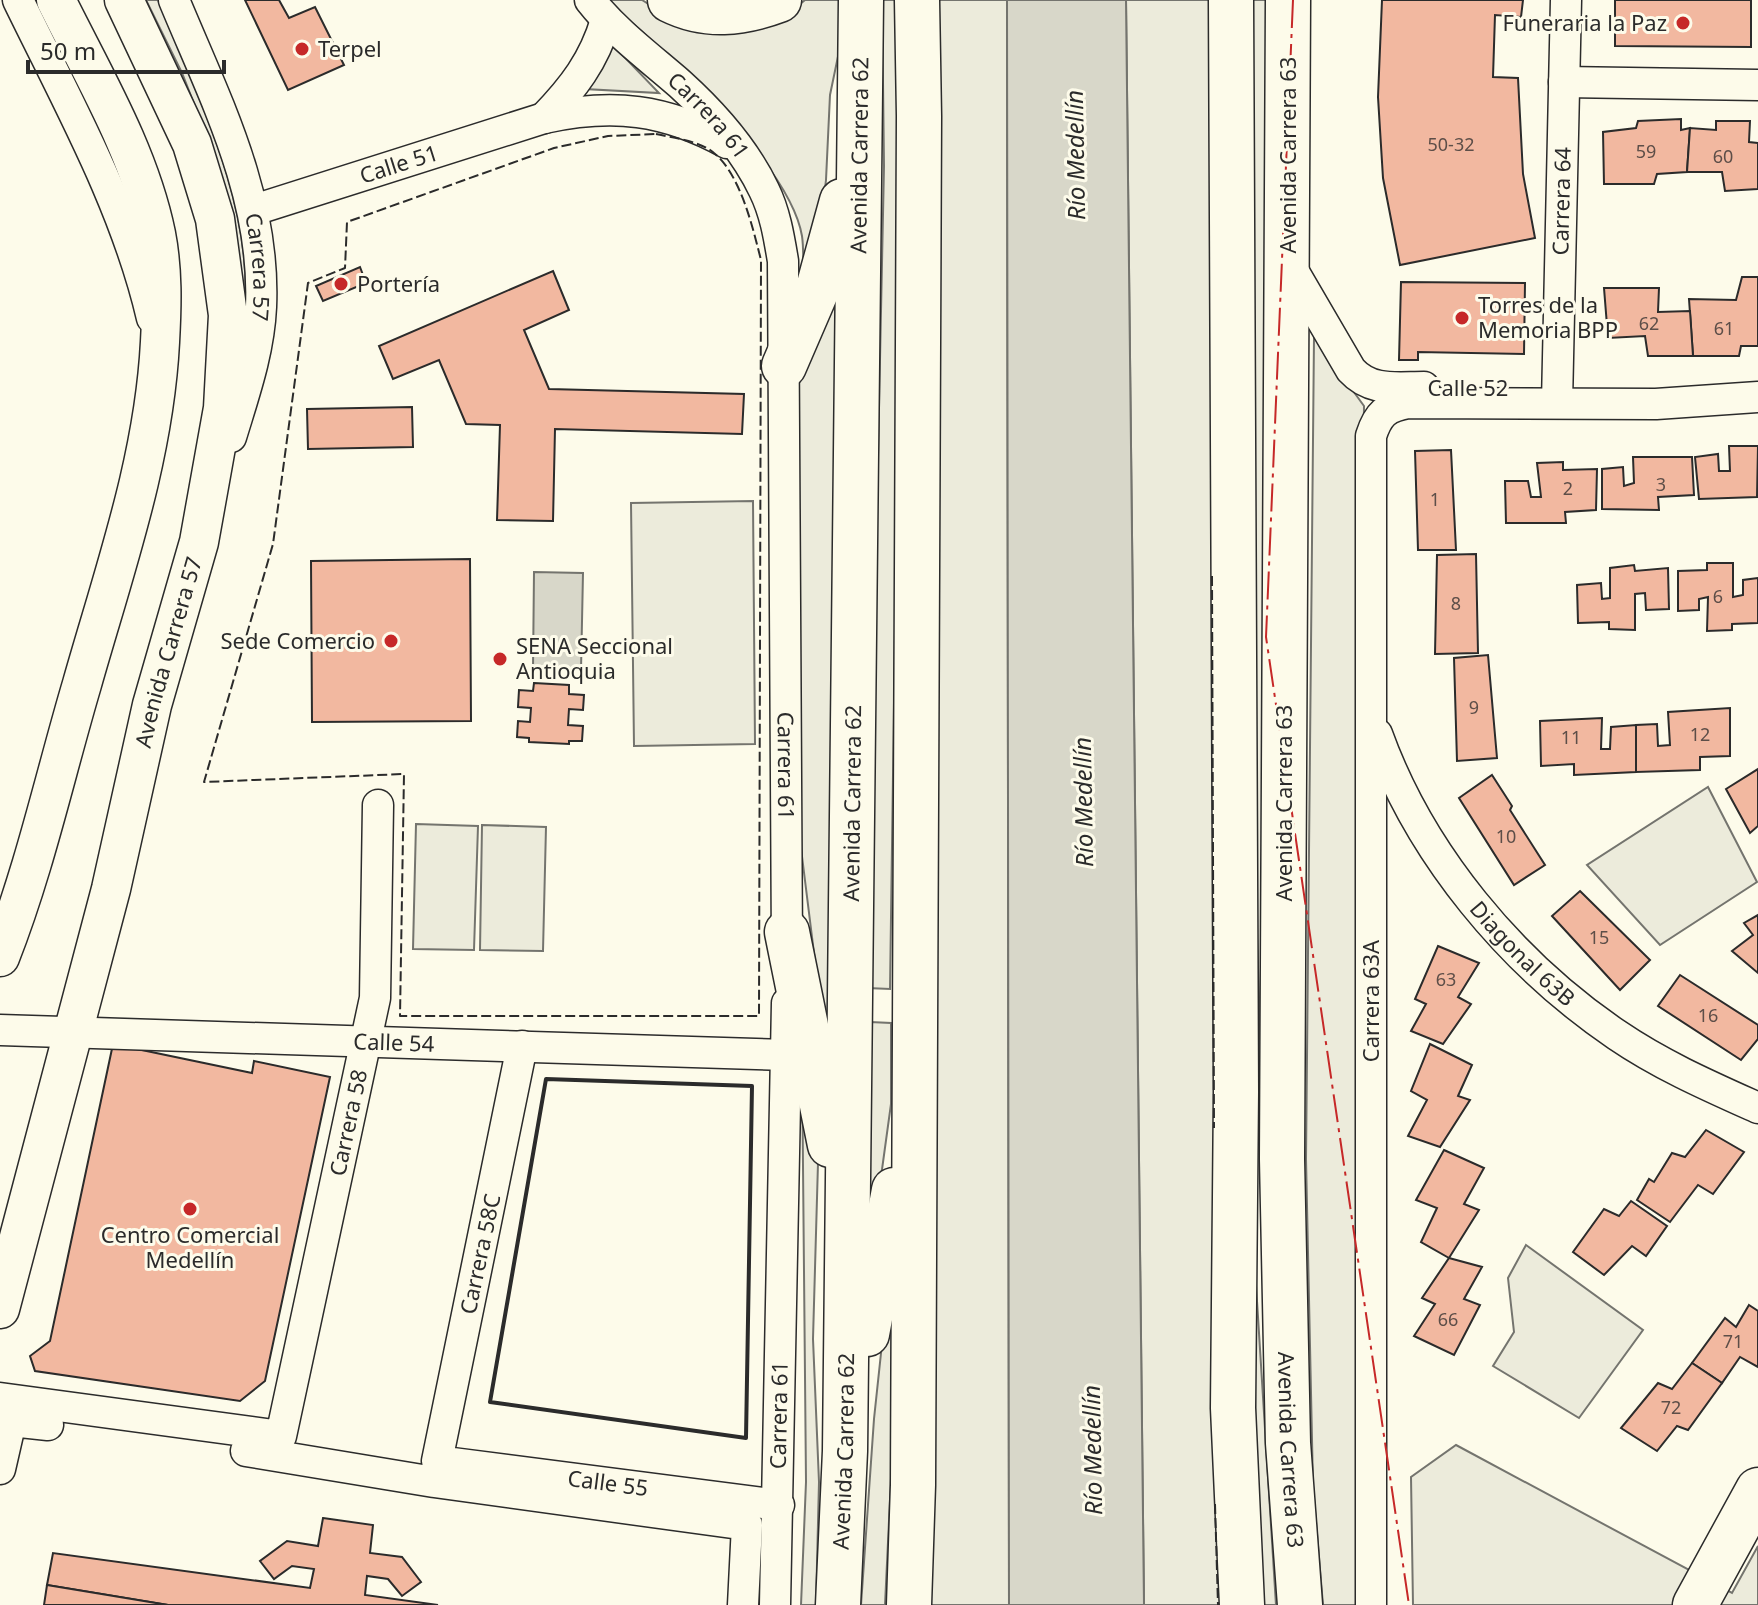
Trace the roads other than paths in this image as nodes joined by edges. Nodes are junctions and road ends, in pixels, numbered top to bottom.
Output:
1 (18, 0) edge
2 (56, 0) edge
3 (124, 0) edge
4 (174, 0) edge
5 (670, 0) edge
6 (779, 0) edge
7 (861, 0) edge
8 (917, 0) edge
9 (1231, 0) edge
10 (1288, 0) edge
11 (1309, 0) edge
12 (1566, 0) edge
13 (598, 10) edge
14 (1288, 74) junction
15 (1564, 82) junction
16 (1758, 85) edge
17 (860, 112) junction
18 (544, 118) junction
19 (741, 151) junction
20 (254, 210) junction
21 (1287, 260) junction
22 (159, 365) junction
23 (784, 366) junction
24 (1557, 396) junction
25 (1758, 397) edge
26 (1392, 406) joint
27 (199, 542) junction
28 (1371, 717) junction
29 (378, 805) dead end
30 (787, 932) junction
31 (0, 957) edge
32 (0, 1030) edge
33 (73, 1032) junction
34 (366, 1042) junction
35 (522, 1046) junction
36 (786, 1055) junction
37 (914, 1085) junction
38 (1236, 1092) junction
39 (1758, 1108) edge
40 (847, 1233) junction
41 (1283, 1272) junction
42 (0, 1309) edge
43 (0, 1398) edge
44 (845, 1451) junction
45 (437, 1461) joint
46 (0, 1469) edge
47 (1758, 1490) edge
48 (779, 1505) junction
49 (743, 1605) edge
50 (775, 1605) edge
51 (838, 1605) edge
52 (909, 1605) edge
53 (1242, 1605) edge
54 (1300, 1605) edge
55 (1371, 1605) edge
56 (1695, 1605) edge

1 - 22 street
2 - 22 main road
3 - 27 main road, Avenida Carrera 57
4 - 20 street, Carrera 57
5 - 6 highway
7 - 17 highway, Avenida Carrera 62
8 - 37 highway
9 - 38 highway
10 - 14 highway, Avenida Carrera 63
11 - 14 highway
12 - 15 street, Carrera 64
13 - 18 street, Calle 51
13 - 19 street, Carrera 61
14 - 21 highway, Avenida Carrera 63
15 - 16 street
15 - 24 street, Carrera 64
17 - 23 highway
17 - 40 highway, Avenida Carrera 62
18 - 19 street, Calle 51
18 - 20 street, Calle 51
19 - 23 street, Carrera 61
20 - 27 street, Carrera 57
21 - 24 street, Calle 52
21 - 41 highway, Avenida Carrera 63
22 - 31 main road
23 - 30 street, Carrera 61
24 - 25 street, Calle 52
24 - 26 street, Calle 52
26 - 28 street, Carrera 63A
27 - 33 main road, Avenida Carrera 57
28 - 39 street, Diagonal 63B
28 - 55 street, Carrera 63A
29 - 34 street, Carrera 58
30 - 36 street, Carrera 61
30 - 40 highway
32 - 33 street, Calle 54
33 - 34 street, Calle 54
33 - 42 main road, Avenida Carrera 57
34 - 35 street, Calle 54
34 - 43 street, Carrera 58
35 - 36 street, Calle 54
35 - 45 street, Carrera 58C
36 - 48 street, Carrera 61
37 - 44 highway
37 - 52 highway
38 - 41 highway
38 - 53 highway
40 - 44 highway, Avenida Carrera 62
41 - 54 highway, Avenida Carrera 63
44 - 51 highway, Avenida Carrera 62
45 - 48 street, Calle 55
46 - 49 street
47 - 56 highway
48 - 50 street, Carrera 61

